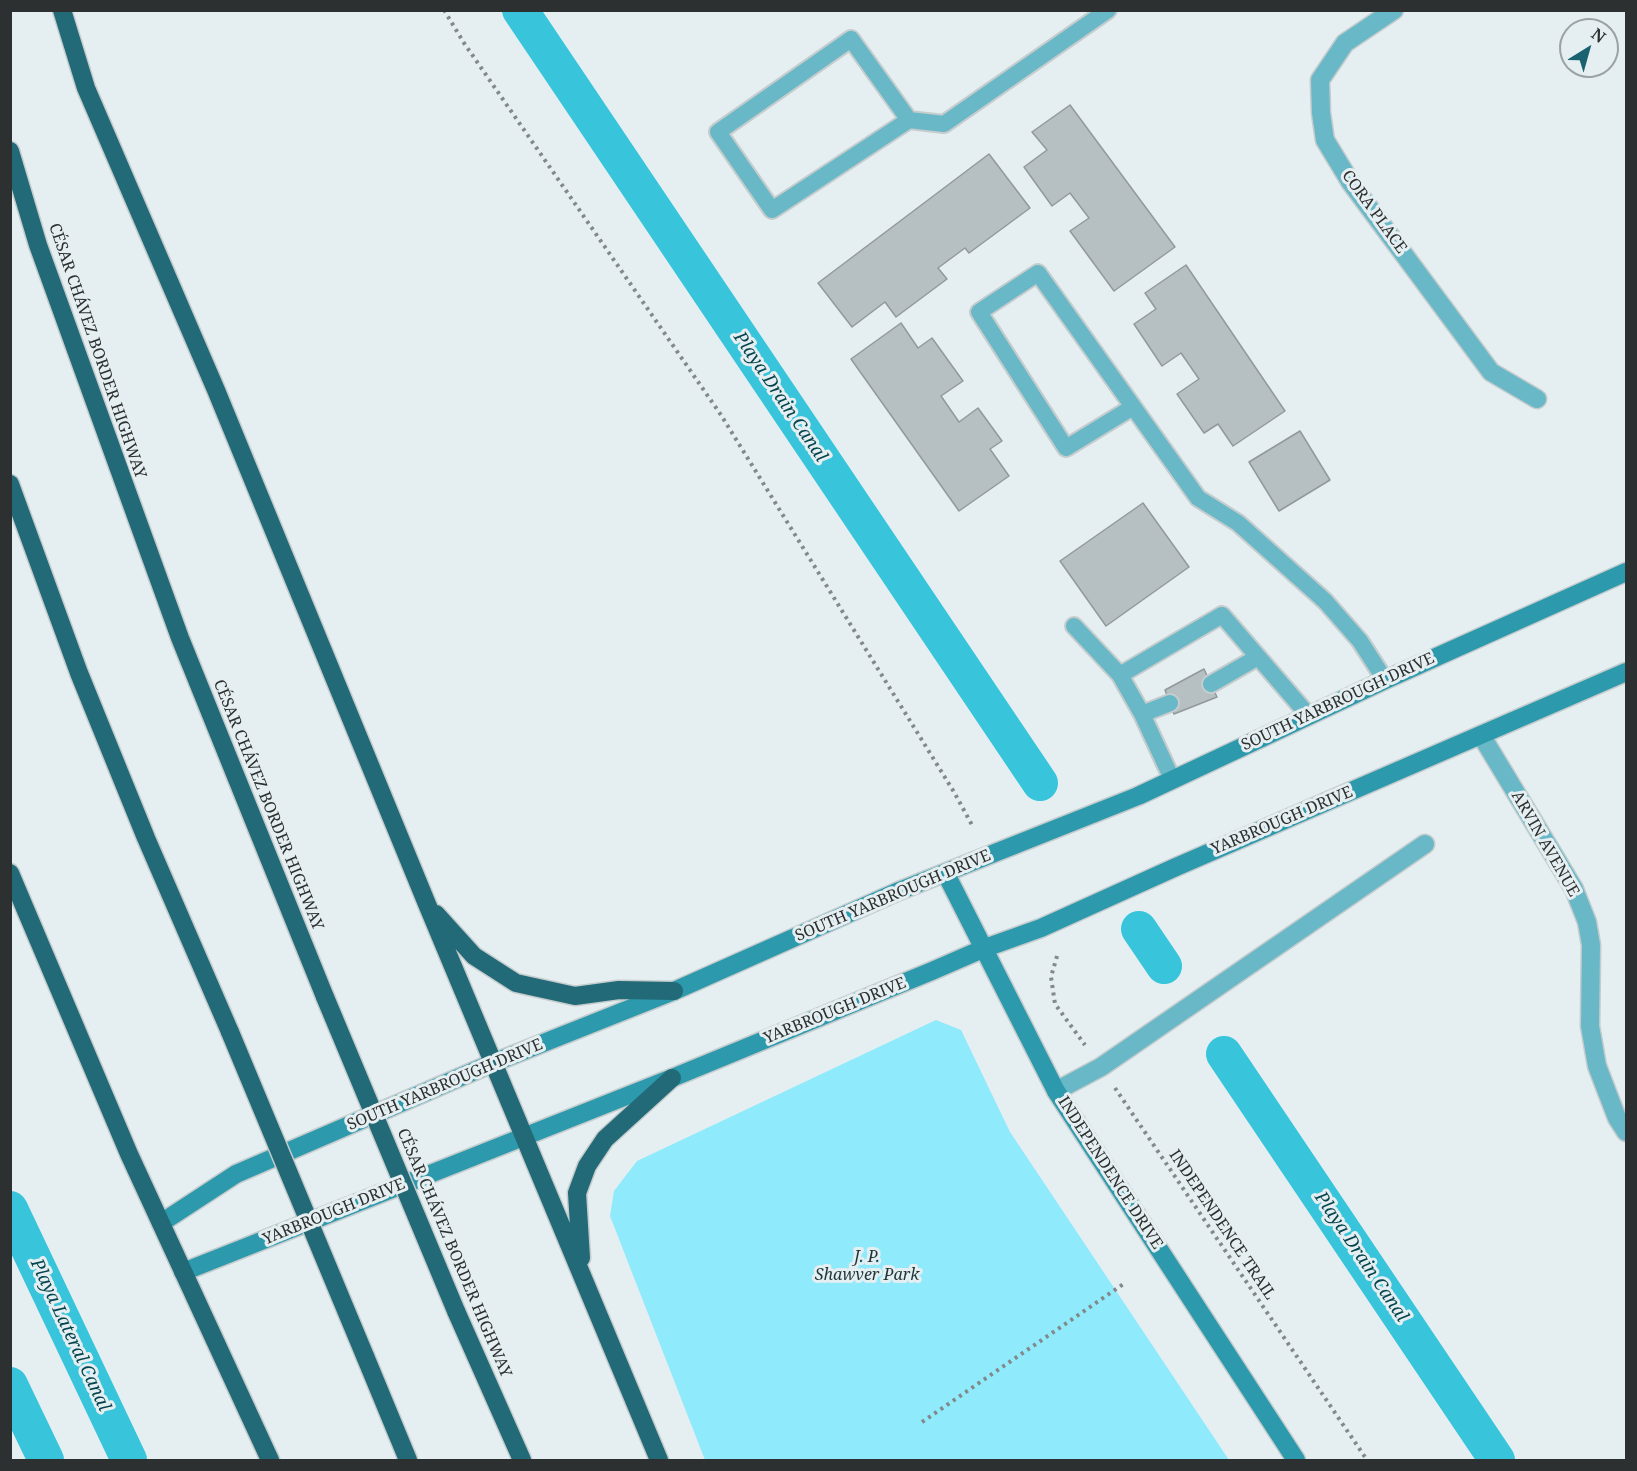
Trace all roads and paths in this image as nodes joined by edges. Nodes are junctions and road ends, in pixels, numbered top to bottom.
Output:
1 (62, 10) edge
2 (444, 10) edge
3 (1108, 10) edge
4 (1394, 10) edge
5 (909, 120) junction
6 (10, 151) edge
7 (1537, 399) dead end
8 (1133, 407) junction
9 (10, 484) edge
10 (1626, 572) edge
11 (1074, 626) dead end
12 (1258, 657) junction
13 (1626, 672) edge
14 (1120, 675) junction
15 (1384, 680) junction
16 (1211, 684) dead end
17 (1170, 704) dead end
18 (1142, 714) junction
19 (1309, 716) junction
20 (1481, 735) junction
21 (1172, 779) junction
22 (972, 825) dead end
23 (1425, 844) dead end
24 (10, 873) edge
25 (946, 873) junction
26 (427, 904) junction
27 (985, 948) junction
28 (1057, 956) dead end
29 (674, 991) junction
30 (493, 1063) junction
31 (1101, 1067) junction
32 (672, 1078) junction
33 (1056, 1090) junction
34 (1626, 1132) edge
35 (525, 1137) junction
36 (161, 1223) junction
37 (183, 1272) junction
38 (582, 1272) junction
39 (1125, 1284) dead end
40 (922, 1422) dead end
41 (270, 1461) edge
42 (408, 1461) edge
43 (522, 1461) edge
44 (659, 1461) edge
45 (1296, 1461) edge
46 (1367, 1461) edge

1 - 26 highway
2 - 22 path
3 - 5 lane
4 - 7 street, CORA PLACE
5 - 5 lane
6 - 43 highway, CÉSAR CHÁVEZ BORDER HIGHWAY, bridge
8 - 8 lane
8 - 15 lane
9 - 42 highway, bridge
10 - 15 main road, SOUTH YARBROUGH DRIVE
11 - 14 lane
12 - 14 lane
12 - 16 lane
12 - 19 lane
13 - 20 main road
14 - 18 lane
15 - 19 main road, SOUTH YARBROUGH DRIVE
17 - 18 lane
18 - 21 lane
19 - 21 main road, SOUTH YARBROUGH DRIVE
20 - 27 main road, YARBROUGH DRIVE
20 - 34 street, ARVIN AVENUE
21 - 25 main road, SOUTH YARBROUGH DRIVE
23 - 31 street
24 - 36 highway
25 - 27 main road, INDEPENDENCE DRIVE
25 - 29 main road, SOUTH YARBROUGH DRIVE
26 - 29 highway
26 - 30 highway
27 - 32 main road, YARBROUGH DRIVE
27 - 33 main road, INDEPENDENCE DRIVE
28 - 31 path, INDEPENDENCE TRAIL
29 - 30 main road, SOUTH YARBROUGH DRIVE
30 - 35 highway
30 - 36 main road, SOUTH YARBROUGH DRIVE
31 - 33 street
31 - 46 path, INDEPENDENCE TRAIL
32 - 35 main road, YARBROUGH DRIVE
32 - 38 highway
33 - 45 main road, INDEPENDENCE DRIVE
35 - 37 main road, YARBROUGH DRIVE
35 - 38 highway
36 - 37 highway
37 - 41 highway
38 - 44 highway
39 - 40 path

